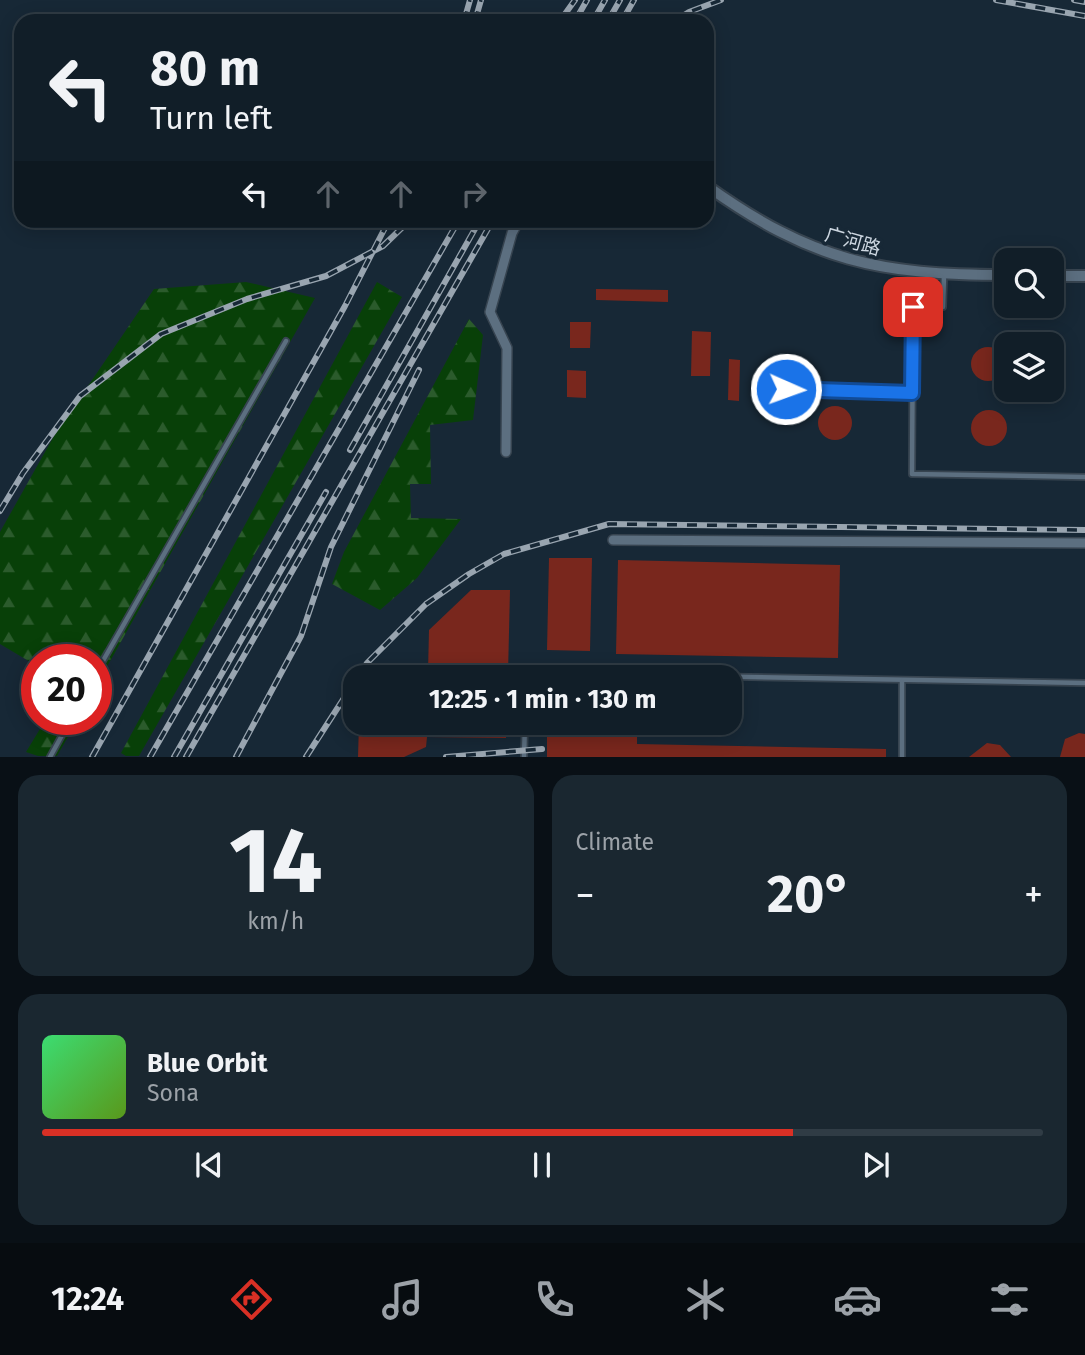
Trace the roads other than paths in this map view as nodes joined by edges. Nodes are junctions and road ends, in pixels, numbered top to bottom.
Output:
1 (714, 191) edge
2 (515, 228) edge
3 (944, 274) junction
4 (994, 275) edge
5 (1064, 276) edge
6 (1085, 276) edge
7 (286, 341) dead end
8 (786, 389) dead end
9 (912, 393) junction
10 (506, 452) dead end
11 (1085, 477) edge
12 (612, 540) dead end
13 (1085, 543) edge
14 (112, 645) edge
15 (742, 678) edge
16 (902, 681) junction
17 (1085, 683) edge
18 (62, 735) edge
19 (525, 735) edge
20 (50, 757) edge
21 (524, 757) edge
22 (902, 757) edge

1 - 3 street, 广河路
2 - 10 street
3 - 4 street, 广河路
3 - 9 lane
5 - 6 street
7 - 14 lane
8 - 9 lane
9 - 11 lane
12 - 13 street
15 - 16 lane
16 - 17 lane
16 - 22 lane
18 - 20 lane
19 - 21 lane

